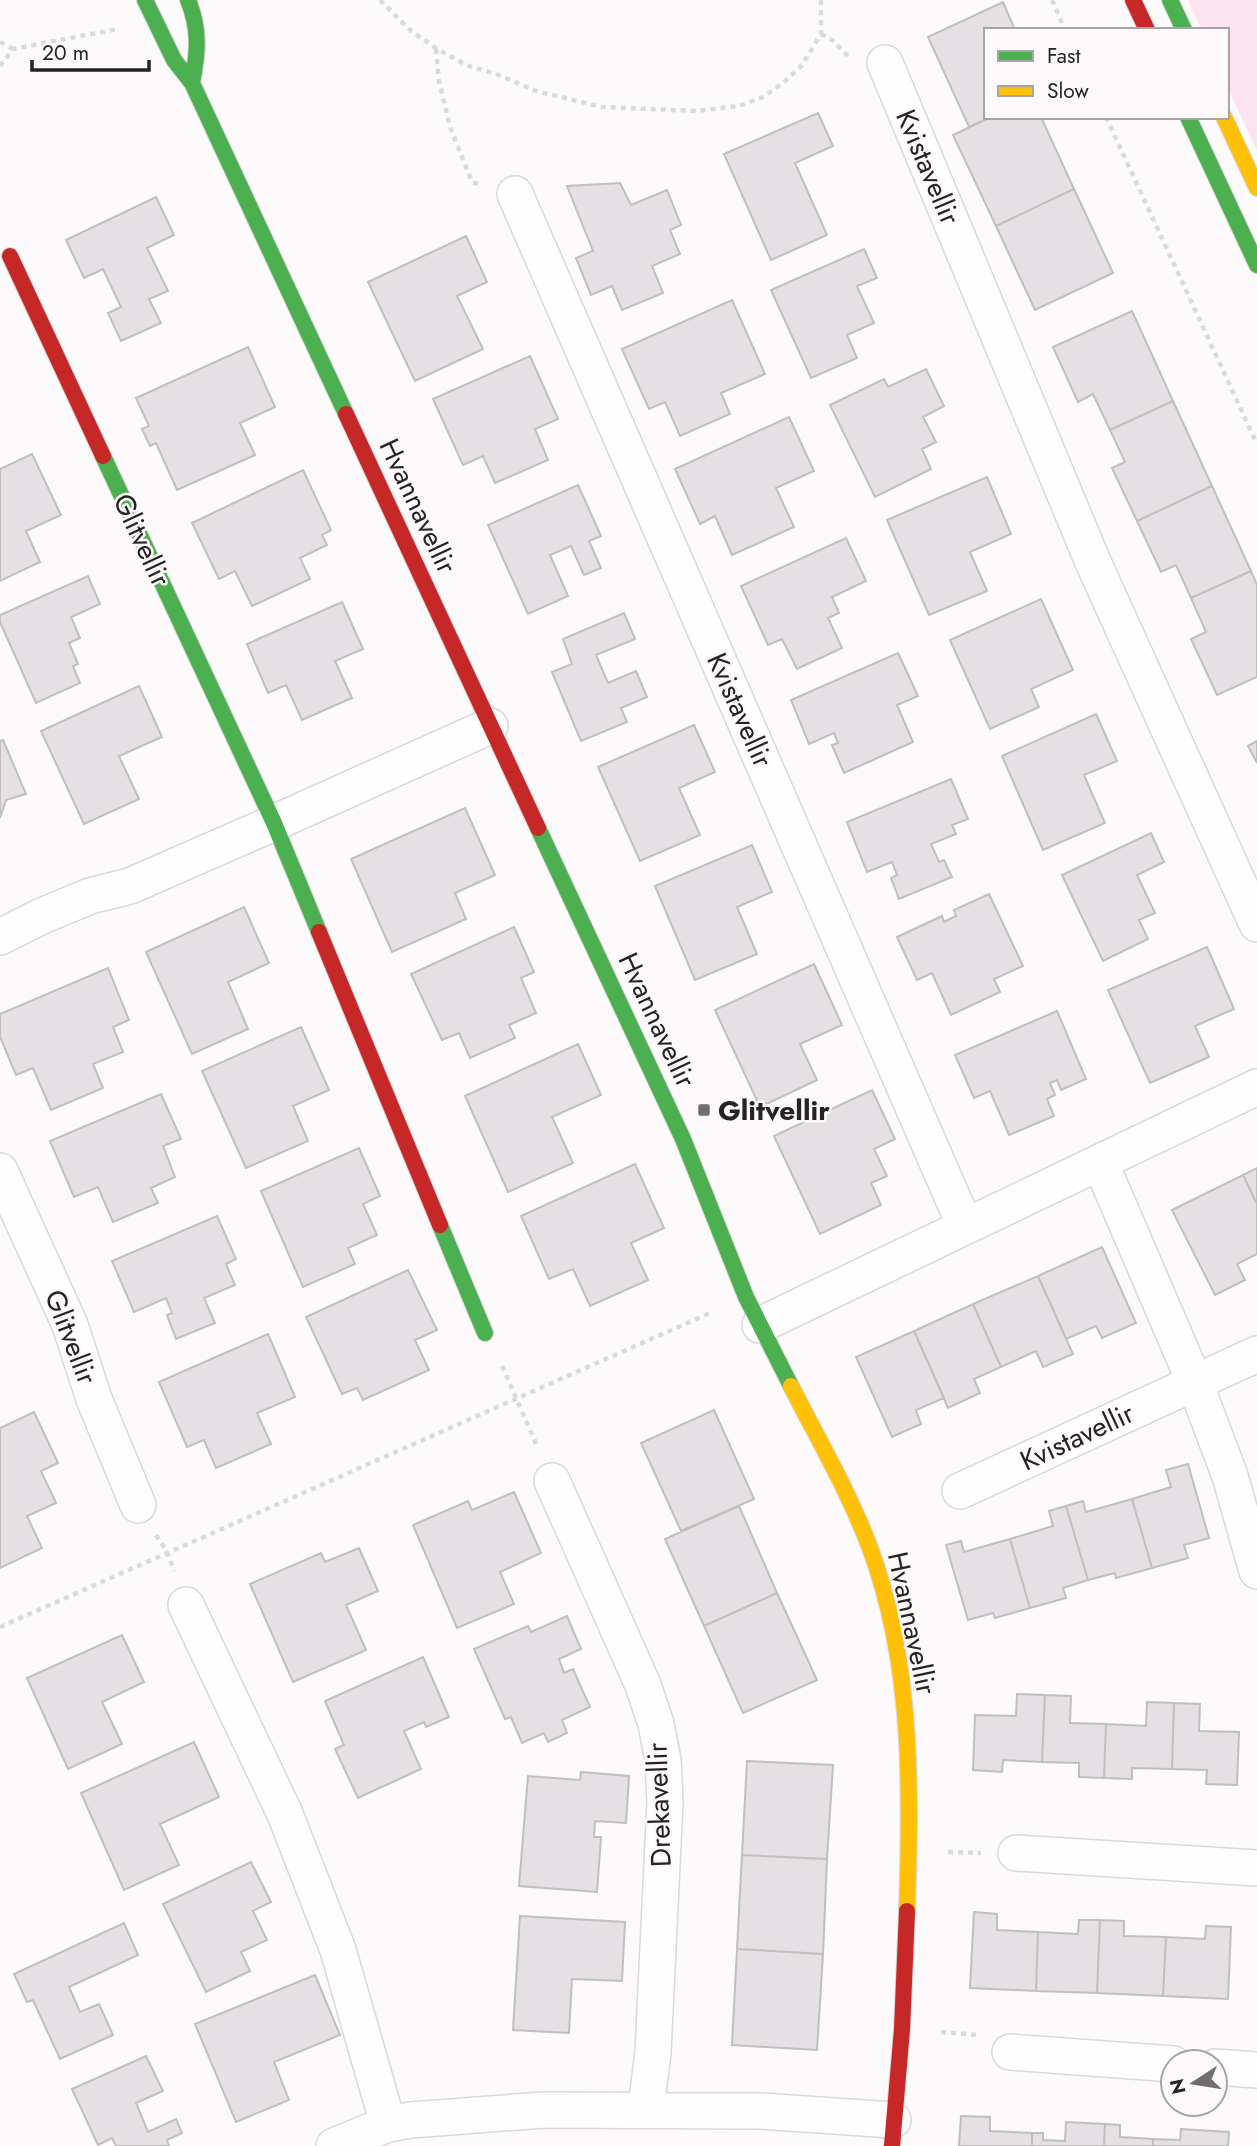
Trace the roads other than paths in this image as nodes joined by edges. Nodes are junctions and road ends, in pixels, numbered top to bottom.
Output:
1 (145, 0) edge
2 (188, 0) edge
3 (1133, 0) edge
4 (1170, 0) edge
5 (1146, 28) edge
6 (1183, 28) edge
7 (885, 64) dead end
8 (192, 83) junction
9 (1189, 119) edge
10 (1225, 119) edge
11 (1257, 188) edge
12 (515, 194) road end
13 (10, 256) dead end
14 (1257, 265) edge
15 (490, 726) junction
16 (274, 824) junction
17 (1257, 924) edge
18 (0, 937) edge
19 (1257, 1087) edge
20 (1100, 1162) junction
21 (0, 1171) edge
22 (965, 1226) junction
23 (753, 1311) junction
24 (485, 1333) road end
25 (1257, 1354) edge
26 (1195, 1383) junction
27 (552, 1481) road end
28 (960, 1491) dead end
29 (138, 1505) road end
30 (1257, 1571) edge
31 (186, 1605) road end
32 (1016, 1853) road end
33 (1257, 1868) edge
34 (1010, 2052) road end
35 (1159, 2063) edge
36 (1229, 2068) edge
37 (1257, 2070) edge
38 (646, 2109) junction
39 (406, 2130) edge
40 (892, 2133) edge
41 (334, 2146) edge

1 - 8 street, Hvannavellir
2 - 8 street
3 - 5 street
4 - 6 street
7 - 17 street, Kvistavellir
8 - 15 street, Hvannavellir
9 - 14 street
10 - 11 street
12 - 22 street, Kvistavellir
13 - 16 street, Glitvellir
15 - 16 street
15 - 23 street, Hvannavellir
16 - 18 street
16 - 24 street, Glitvellir
19 - 20 street
20 - 22 street
20 - 26 street
21 - 29 street, Glitvellir
22 - 23 street
23 - 40 street, Hvannavellir
25 - 26 street, Kvistavellir
26 - 28 street, Kvistavellir
26 - 30 street
27 - 38 street, Drekavellir
31 - 39 street
32 - 33 street
34 - 35 street
36 - 37 street
38 - 39 street
38 - 40 street
39 - 41 street

